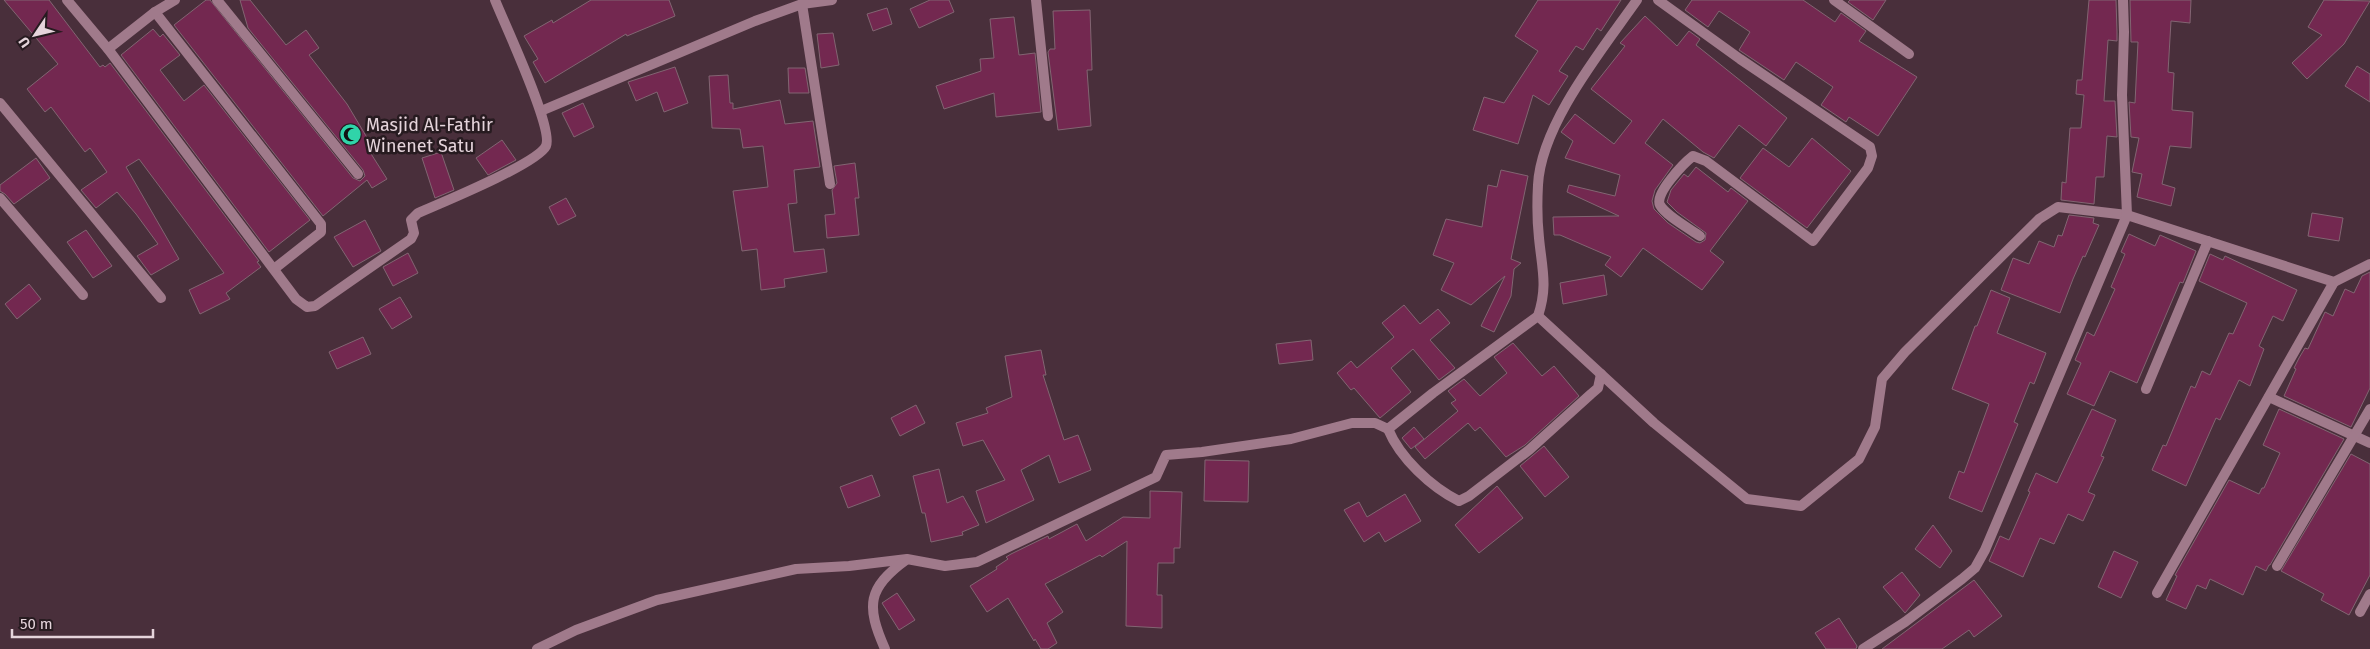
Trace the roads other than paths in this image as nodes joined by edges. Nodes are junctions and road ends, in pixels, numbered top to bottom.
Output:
1 (67, 0) edge
2 (174, 0) edge
3 (217, 0) edge
4 (495, 0) edge
5 (832, 0) edge
6 (1036, 0) edge
7 (1637, 0) edge
8 (1658, 0) edge
9 (1834, 0) edge
10 (2123, 0) edge
11 (802, 4) junction
12 (154, 12) junction
13 (108, 49) junction
14 (1909, 54) dead end
15 (0, 103) edge
16 (541, 111) junction
17 (1048, 116) dead end
18 (358, 174) dead end
19 (830, 184) dead end
20 (0, 198) edge
21 (2127, 215) junction
22 (1700, 236) dead end
23 (2208, 241) junction
24 (2370, 264) edge
25 (274, 269) junction
26 (2334, 282) junction
27 (83, 295) dead end
28 (161, 298) dead end
29 (1538, 316) junction
30 (1601, 374) junction
31 (2146, 389) dead end
32 (2269, 397) junction
33 (2370, 409) edge
34 (1388, 429) junction
35 (2354, 436) junction
36 (2370, 443) edge
37 (907, 559) junction
38 (2277, 566) dead end
39 (2157, 593) dead end
40 (2370, 594) edge
41 (2360, 612) dead end
42 (537, 649) edge
43 (885, 649) edge
44 (1862, 649) edge

1 - 13 street
2 - 12 street
3 - 18 street
4 - 16 street
5 - 11 street
6 - 17 street
7 - 29 street
8 - 22 street
9 - 14 street
10 - 21 street
11 - 16 street
11 - 19 street
12 - 13 street
12 - 25 street
13 - 25 street
15 - 28 street
16 - 25 street
20 - 27 street
21 - 23 street
21 - 30 street
21 - 44 street
23 - 26 street
23 - 31 street
24 - 26 street
26 - 32 street
29 - 30 street
29 - 34 street
30 - 34 street
32 - 35 street
32 - 39 street
33 - 35 street
34 - 37 street
35 - 36 street
35 - 38 street
37 - 42 street
37 - 43 street
40 - 41 street

